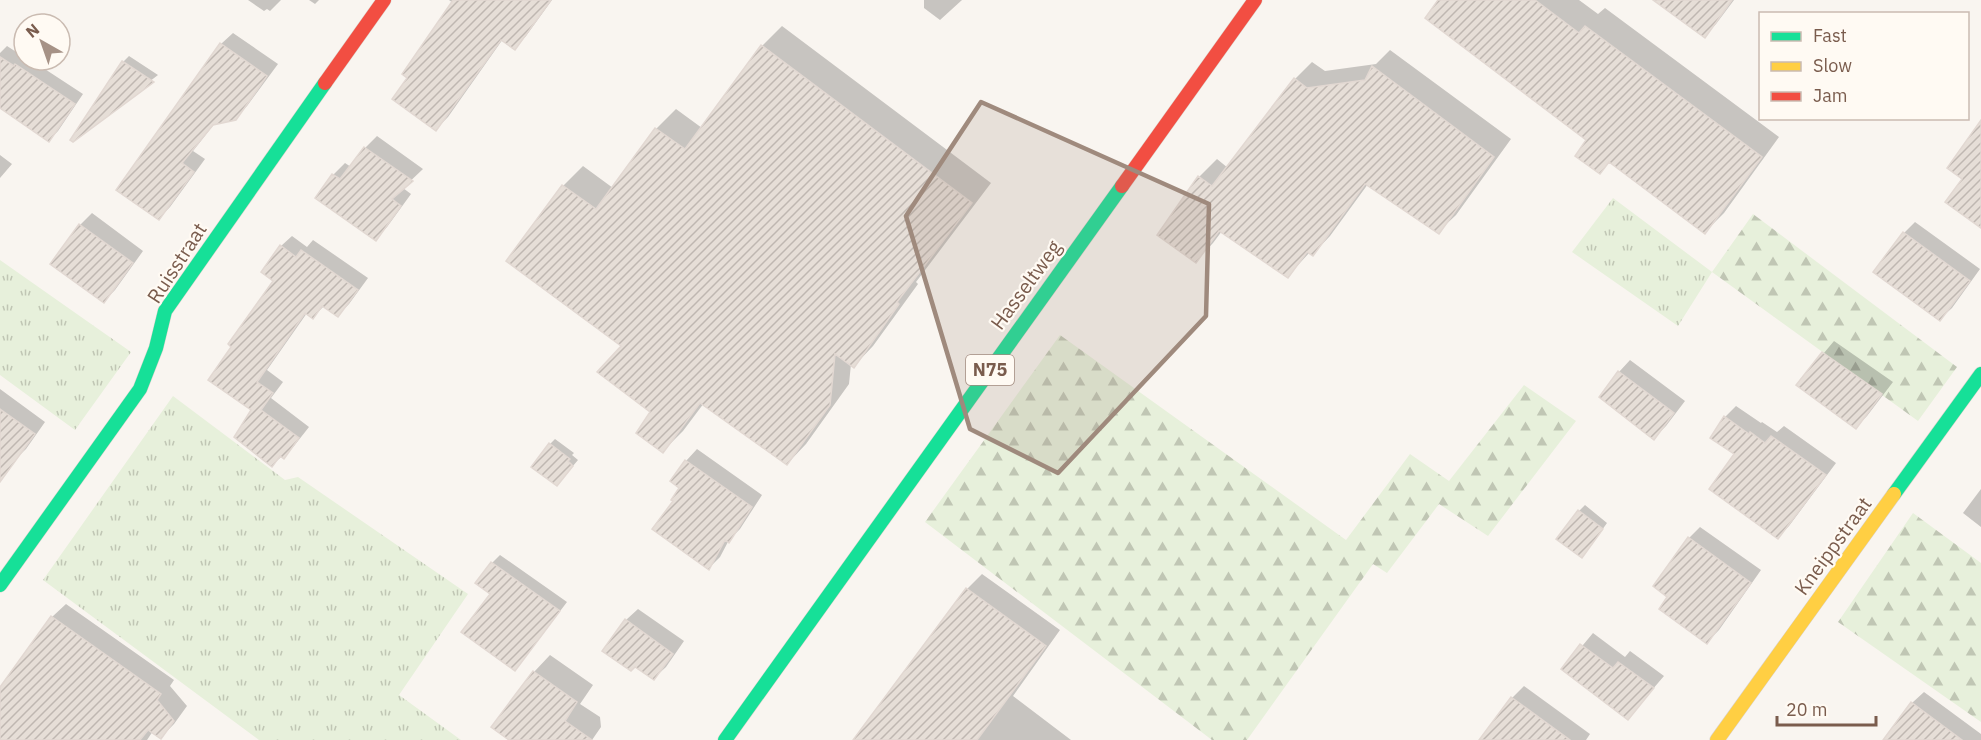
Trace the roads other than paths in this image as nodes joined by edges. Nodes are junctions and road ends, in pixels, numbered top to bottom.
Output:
1 (384, 0) edge
2 (1255, 0) edge
3 (1981, 374) edge
4 (0, 585) edge
5 (725, 740) edge
6 (1718, 740) edge

1 - 4 street, Ruisstraat
2 - 5 street, Hasseltweg / N75
3 - 6 street, Kneippstraat

